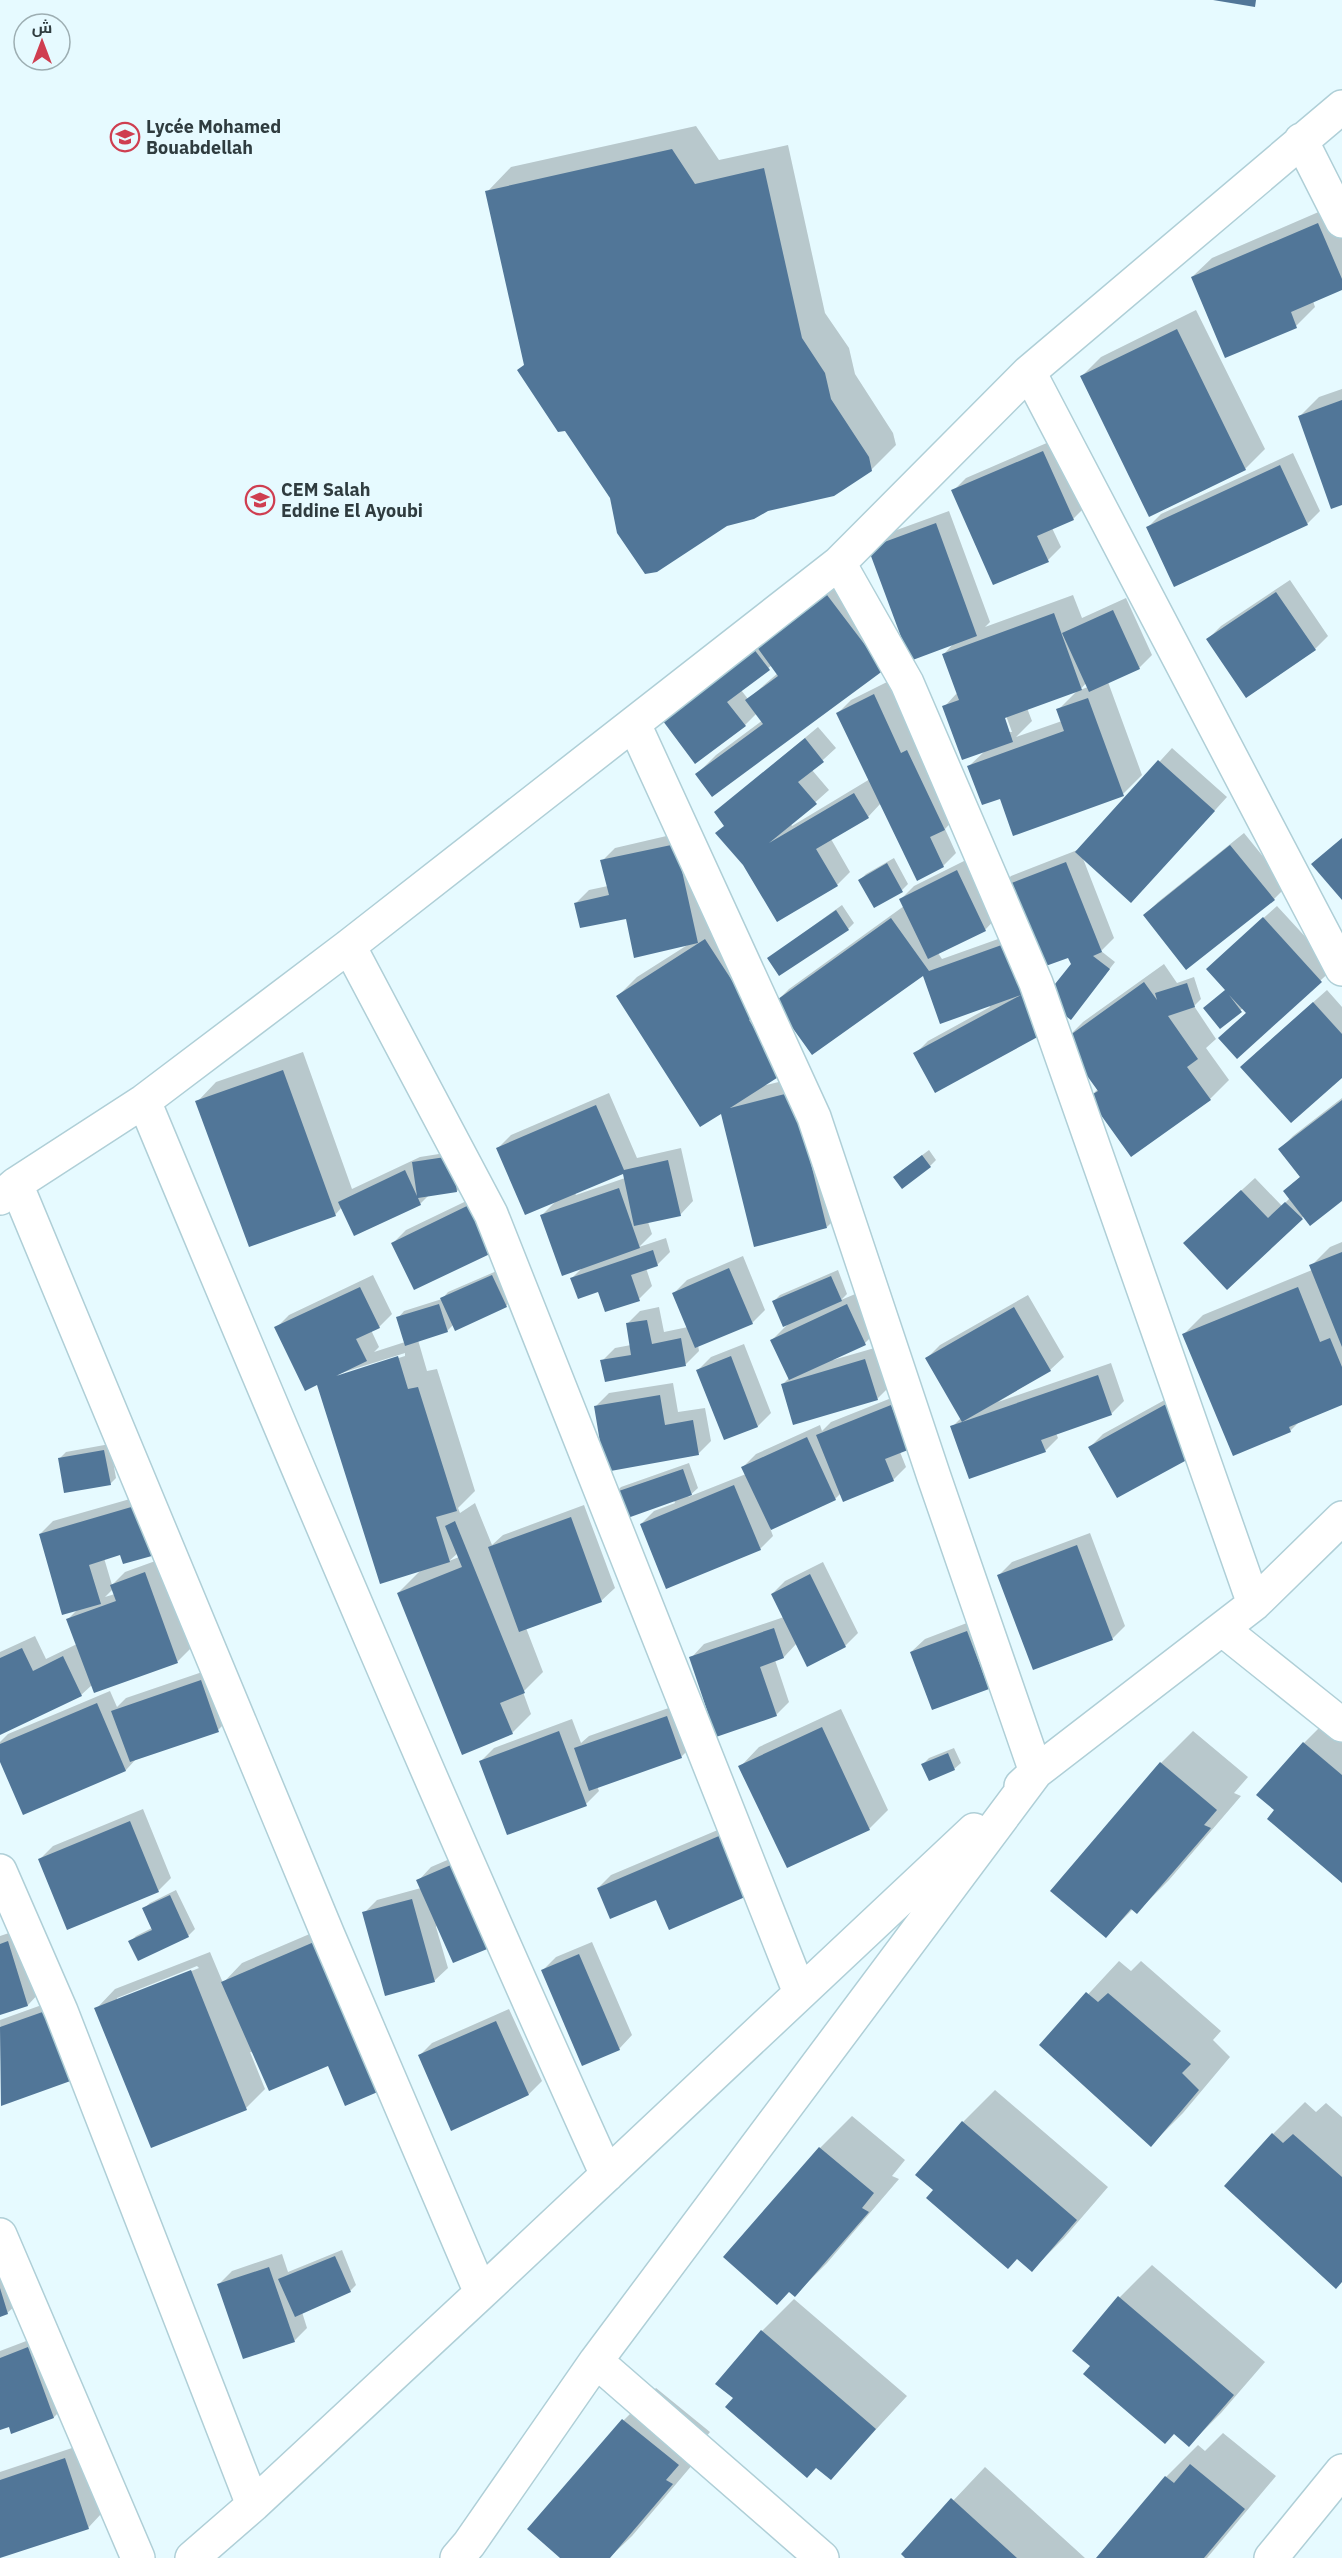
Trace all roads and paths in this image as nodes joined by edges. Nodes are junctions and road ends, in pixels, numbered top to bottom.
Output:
1 (1342, 107) edge
2 (1301, 140) junction
3 (1342, 221) edge
4 (1029, 372) junction
5 (839, 563) junction
6 (634, 724) junction
7 (349, 946) junction
8 (1342, 969) edge
9 (144, 1101) junction
10 (8, 1191) edge
11 (1342, 1518) edge
12 (1254, 1604) junction
13 (1222, 1629) junction
14 (1342, 1725) edge
15 (1036, 1772) junction
16 (0, 1871) edge
17 (800, 1992) junction
18 (607, 2175) junction
19 (0, 2235) edge
20 (481, 2293) junction
21 (596, 2361) junction
22 (1342, 2471) edge
23 (253, 2505) junction
24 (471, 2553) edge
25 (138, 2558) edge
26 (192, 2558) edge
27 (822, 2558) edge
28 (1271, 2558) edge

1 - 2 street
2 - 3 street
2 - 4 street
4 - 5 street
4 - 8 street
5 - 6 street
5 - 12 street
6 - 7 street
6 - 15 street
7 - 9 street
7 - 17 street
9 - 10 street
9 - 18 street
10 - 20 street
11 - 12 street
12 - 13 street
13 - 14 street
13 - 15 street
15 - 17 street
15 - 21 street
16 - 23 street
17 - 18 street
18 - 20 street
19 - 25 street
20 - 23 street
21 - 24 street
21 - 27 street
22 - 28 street
23 - 26 street

